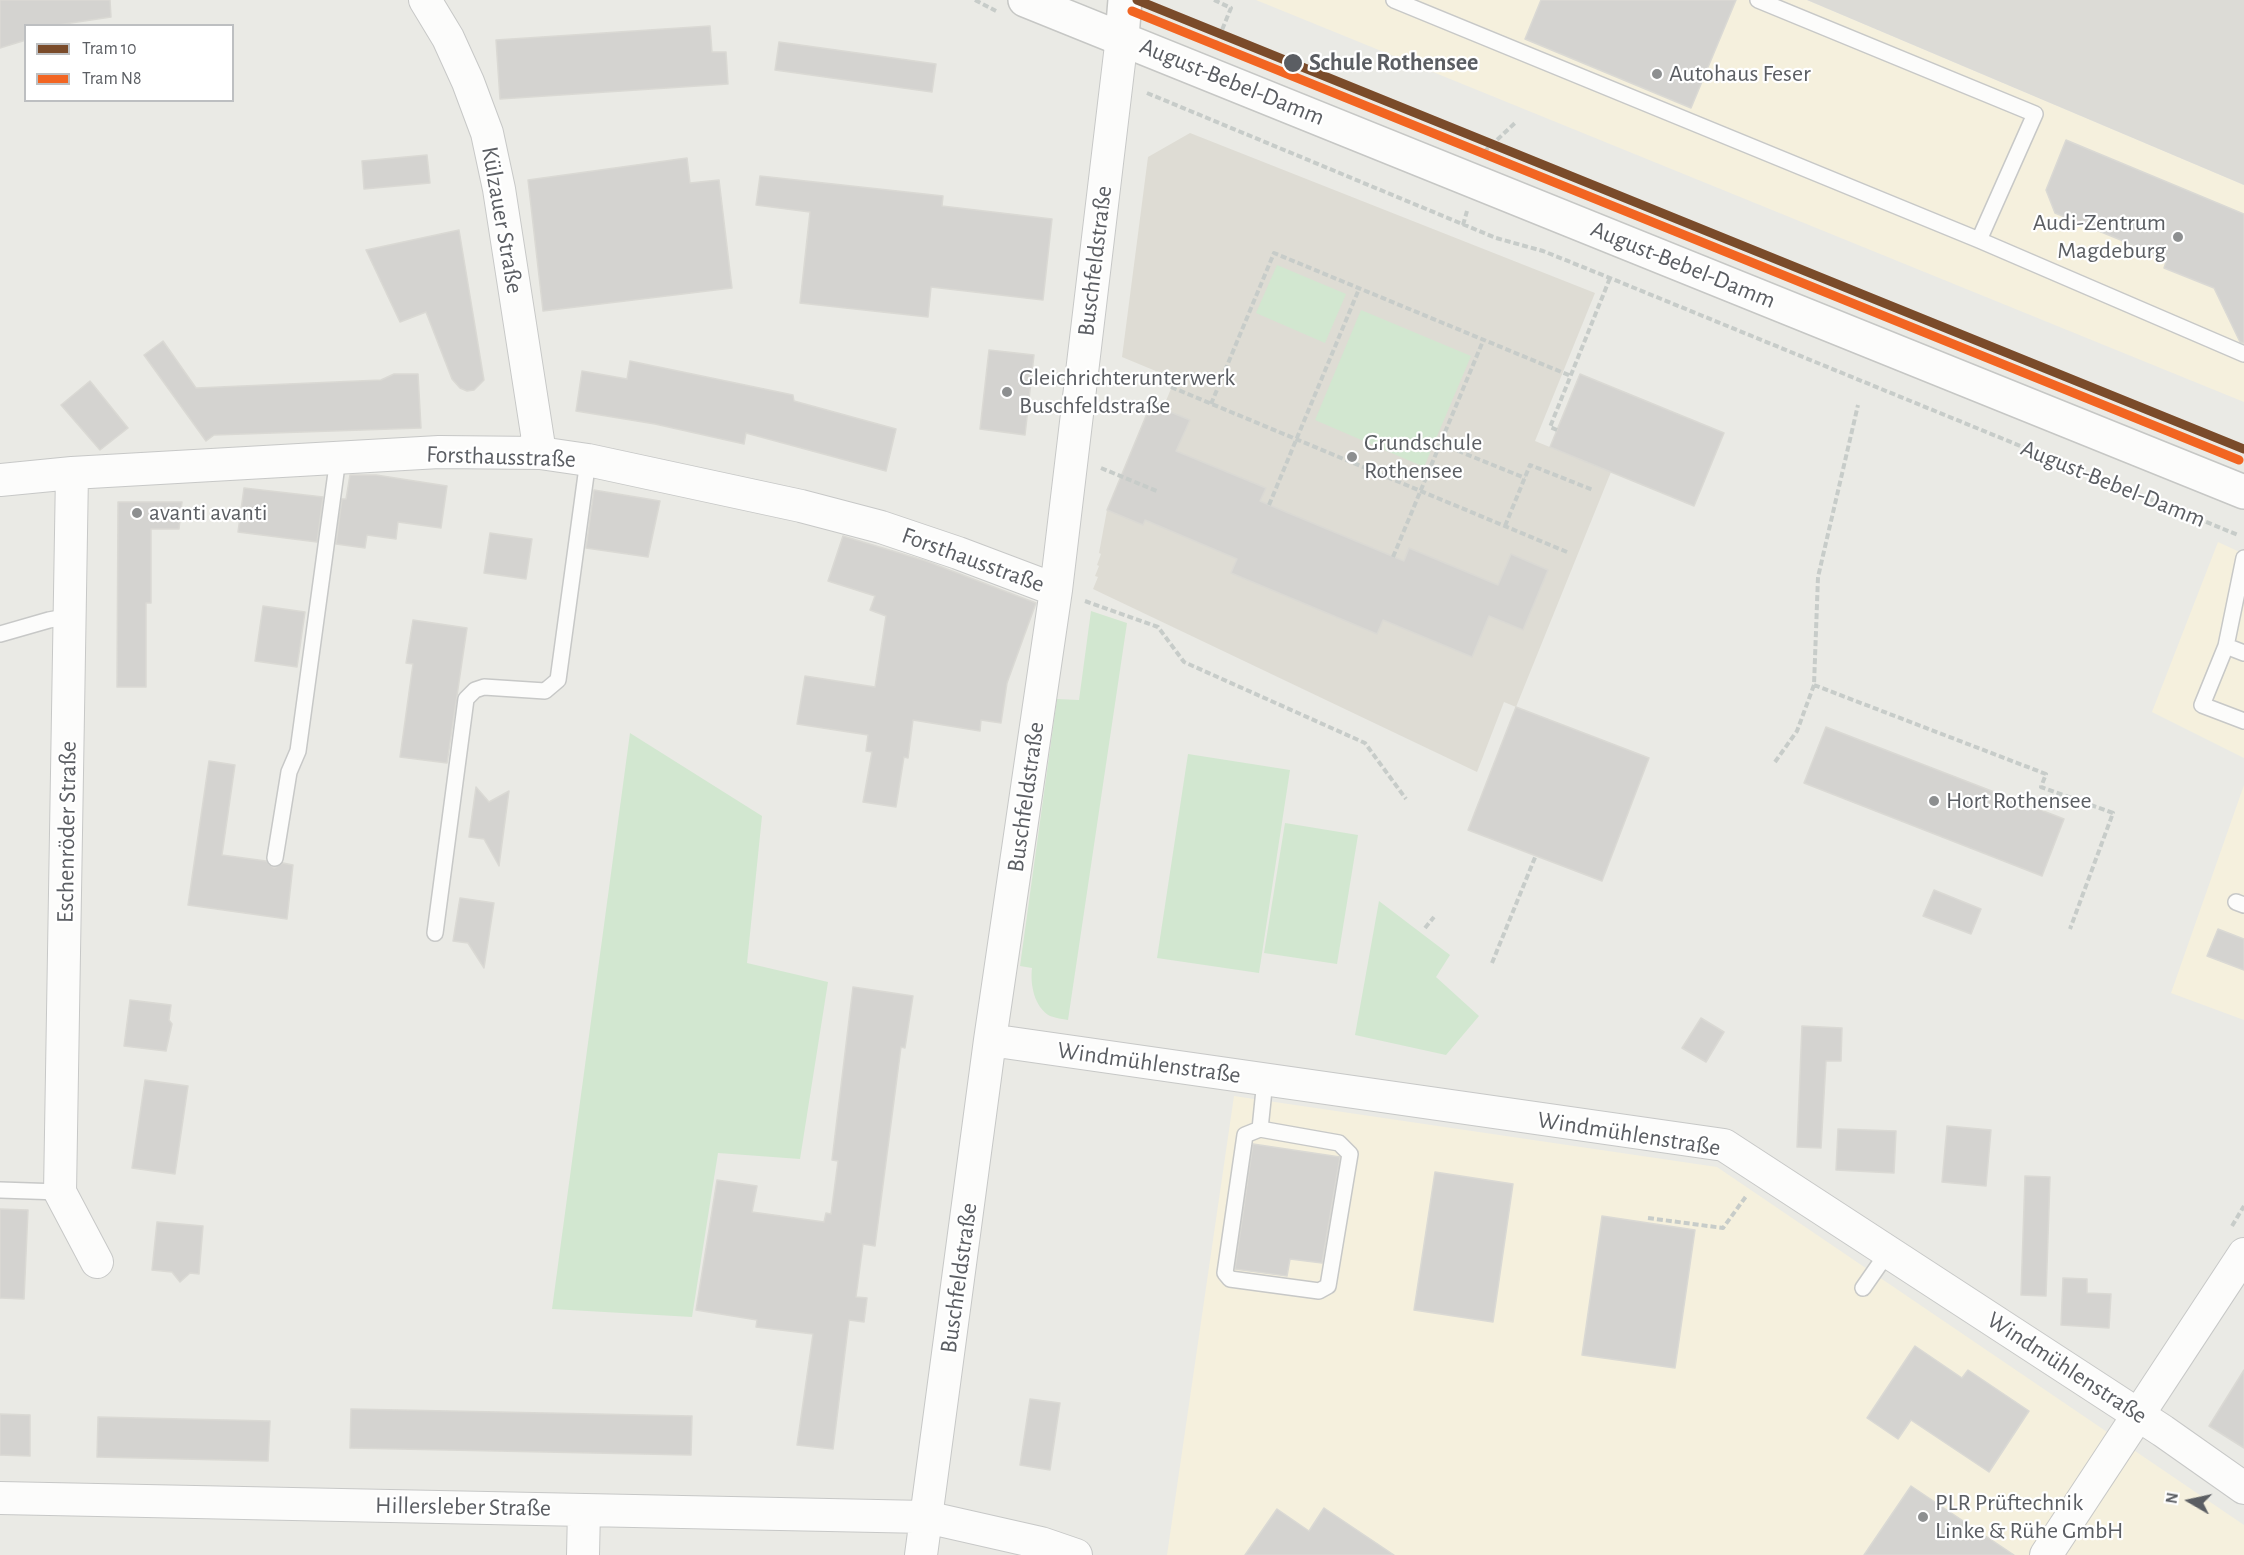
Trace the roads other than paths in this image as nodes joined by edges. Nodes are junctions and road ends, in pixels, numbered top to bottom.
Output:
1 (424, 0) edge
2 (1024, 0) edge
3 (1072, 0) edge
4 (1125, 0) edge
5 (1394, 0) edge
6 (1758, 0) edge
7 (1122, 37) junction
8 (1979, 240) junction
9 (2244, 354) edge
10 (540, 453) junction
11 (338, 458) junction
12 (588, 460) junction
13 (72, 473) junction
14 (1, 477) edge
15 (2244, 492) edge
16 (2244, 558) edge
17 (1056, 590) junction
18 (71, 616) junction
19 (0, 634) edge
20 (2226, 646) junction
21 (2244, 654) edge
22 (2244, 721) edge
23 (275, 858) dead end
24 (435, 933) dead end
25 (990, 1040) junction
26 (1265, 1080) junction
27 (1260, 1129) junction
28 (0, 1190) edge
29 (60, 1192) junction
30 (1888, 1252) junction
31 (2244, 1254) edge
32 (98, 1262) dead end
33 (1863, 1288) dead end
34 (2139, 1416) junction
35 (2244, 1488) edge
36 (0, 1498) edge
37 (584, 1510) junction
38 (926, 1517) junction
39 (583, 1555) edge
40 (921, 1555) edge
41 (1076, 1555) edge
42 (2046, 1555) edge

1 - 10 street, Külzauer Straße
2 - 7 main road, August-Bebel-Damm
3 - 7 main road, August-Bebel-Damm
4 - 7 main road
5 - 8 lane
6 - 8 lane
7 - 15 main road, August-Bebel-Damm
7 - 17 street, Buschfeldstraße
8 - 9 lane
10 - 11 street, Forsthausstraße
10 - 12 street, Forsthausstraße
11 - 13 street, Forsthausstraße
11 - 23 lane
12 - 17 street, Forsthausstraße
12 - 24 lane
13 - 14 street, Forsthausstraße
13 - 18 street, Eschenröder Straße
16 - 20 lane
17 - 25 street, Buschfeldstraße
18 - 19 lane
18 - 29 street, Eschenröder Straße
20 - 21 lane
20 - 22 lane
25 - 26 street, Windmühlenstraße
25 - 38 street, Buschfeldstraße
26 - 27 lane
26 - 30 street, Windmühlenstraße
27 - 27 lane
28 - 29 lane
29 - 32 street, Eschenröder Straße
30 - 33 lane
30 - 34 street, Windmühlenstraße
31 - 34 street
34 - 35 street, Windmühlenstraße
34 - 42 street
36 - 37 street, Hillersleber Straße
37 - 38 street, Hillersleber Straße
37 - 39 street
38 - 40 street, Buschfeldstraße
38 - 41 street, Hillersleber Straße

